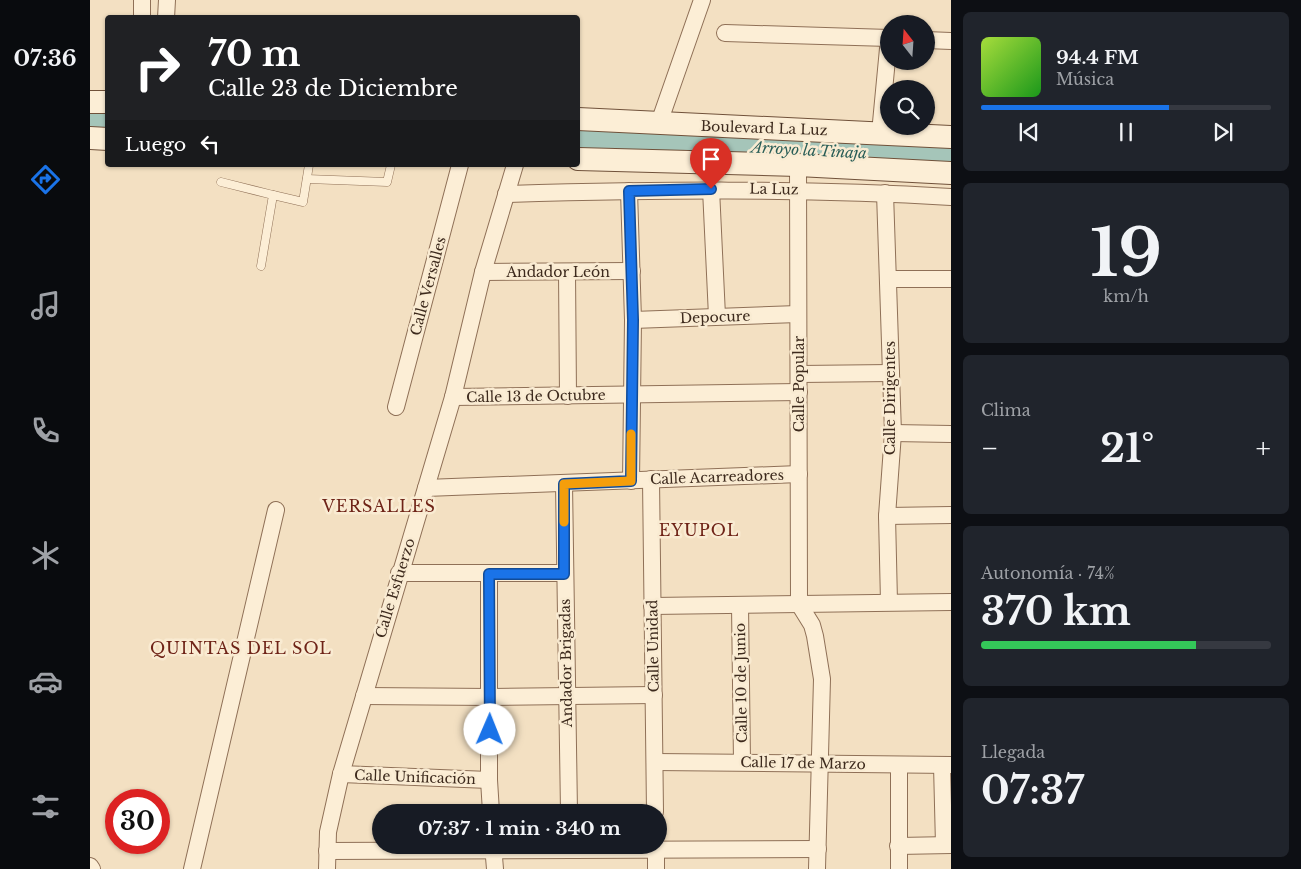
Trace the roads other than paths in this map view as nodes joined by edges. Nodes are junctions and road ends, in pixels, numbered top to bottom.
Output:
1 (142, 0) edge
2 (167, 0) edge
3 (702, 0) edge
4 (142, 15) edge
5 (166, 15) edge
6 (725, 33) dead end
7 (880, 38) edge
8 (935, 40) edge
9 (951, 41) edge
10 (90, 102) edge
11 (105, 102) edge
12 (580, 120) edge
13 (660, 123) junction
14 (880, 132) edge
15 (923, 135) edge
16 (951, 137) edge
17 (90, 138) edge
18 (105, 138) edge
19 (580, 158) edge
20 (798, 165) junction
21 (309, 167) edge
22 (391, 167) edge
23 (459, 167) edge
24 (514, 167) edge
25 (951, 173) edge
26 (307, 179) junction
27 (221, 182) dead end
28 (711, 189) junction
29 (798, 190) junction
30 (629, 191) junction
31 (885, 193) junction
32 (506, 194) junction
33 (273, 195) junction
34 (951, 196) edge
35 (261, 266) dead end
36 (483, 272) junction
37 (567, 272) junction
38 (632, 272) junction
39 (888, 279) junction
40 (951, 279) edge
41 (798, 314) junction
42 (717, 316) junction
43 (633, 320) junction
44 (891, 373) junction
45 (800, 374) junction
46 (799, 392) junction
47 (631, 394) junction
48 (568, 396) junction
49 (453, 397) junction
50 (396, 407) dead end
51 (893, 433) junction
52 (951, 434) edge
53 (799, 474) junction
54 (651, 479) junction
55 (631, 481) junction
56 (564, 484) junction
57 (426, 488) junction
58 (276, 510) dead end
59 (951, 515) edge
60 (887, 516) junction
61 (399, 573) junction
62 (489, 574) junction
63 (564, 574) junction
64 (889, 602) junction
65 (951, 602) edge
66 (799, 604) junction
67 (740, 605) junction
68 (652, 606) junction
69 (654, 695) junction
70 (364, 696) junction
71 (566, 696) junction
72 (491, 698) junction
73 (655, 762) junction
74 (742, 762) junction
75 (819, 763) junction
76 (899, 765) junction
77 (946, 765) edge
78 (341, 774) junction
79 (489, 780) junction
80 (490, 804) edge
81 (568, 804) edge
82 (656, 804) edge
83 (947, 845) edge
84 (898, 846) junction
85 (667, 847) edge
86 (818, 849) junction
87 (372, 850) edge
88 (327, 851) junction
89 (494, 854) edge
90 (656, 854) edge
91 (192, 869) edge
92 (327, 869) edge
93 (495, 869) edge
94 (656, 869) edge
95 (817, 869) edge
96 (899, 869) edge

1 - 4 street
2 - 5 street
3 - 13 street
6 - 7 street
8 - 9 street
10 - 11 main road
12 - 13 main road, Boulevard La Luz
13 - 14 main road, Boulevard La Luz
15 - 16 main road, Boulevard La Luz
17 - 18 main road
19 - 20 main road
20 - 25 main road
20 - 29 street, Calle Popular
21 - 26 lane
22 - 26 lane
23 - 50 street, Calle Versalles
24 - 32 street, Calle Esfuerzo
26 - 33 lane
27 - 33 lane
28 - 29 street, La Luz
28 - 30 street, La Luz
28 - 42 street
29 - 31 street, La Luz
29 - 41 street, Calle Popular
30 - 32 street, La Luz
30 - 38 street
31 - 34 street, La Luz
31 - 39 street, Calle Dirigentes
32 - 36 street, Calle Esfuerzo
33 - 35 lane
36 - 37 street, Andador León
36 - 49 street, Calle Esfuerzo
37 - 38 street, Andador León
37 - 48 street
38 - 43 street
39 - 40 street
39 - 44 street, Calle Dirigentes
41 - 42 street, Depocure
41 - 45 street, Calle Popular
42 - 43 street, Depocure
43 - 47 street
44 - 45 street
44 - 51 street, Calle Dirigentes
45 - 46 street, Calle Popular
46 - 47 street, Calle 13 de Octubre
46 - 53 street, Calle Popular
47 - 48 street, Calle 13 de Octubre
47 - 55 street
48 - 49 street, Calle 13 de Octubre
49 - 57 street, Calle Esfuerzo
51 - 52 street
51 - 60 street, Calle Dirigentes
53 - 54 street, Calle Acarreadores
53 - 66 street, Calle Popular
54 - 55 street, Calle Acarreadores
54 - 68 street, Calle Unidad
55 - 56 street, Calle Acarreadores
56 - 57 street, Calle Acarreadores
56 - 63 street, Andador Brigadas
57 - 61 street, Calle Esfuerzo
58 - 91 street
59 - 60 street
60 - 64 street, Calle Dirigentes
61 - 62 street
61 - 70 street, Calle Esfuerzo
62 - 63 street
62 - 72 street
63 - 71 street, Andador Brigadas
64 - 65 street
64 - 66 street
66 - 67 street
66 - 75 street
67 - 68 street
67 - 74 street, Calle 10 de Junio
68 - 69 street, Calle Unidad
69 - 71 street
69 - 73 street, Calle Unidad
70 - 72 street
70 - 78 street, Calle Esfuerzo
71 - 72 street
71 - 81 street, Andador Brigadas
72 - 79 street
73 - 74 street, Calle 17 de Marzo
73 - 82 street, Calle Unidad
74 - 75 street, Calle 17 de Marzo
75 - 76 street, Calle 17 de Marzo
75 - 86 street
76 - 77 street, Calle 17 de Marzo
76 - 84 street
77 - 83 street
78 - 79 street, Calle Unificación
78 - 88 street, Calle Esfuerzo
79 - 80 street
83 - 84 street
84 - 96 street
85 - 86 street
86 - 95 street
87 - 88 street
88 - 92 street, Calle Esfuerzo
89 - 93 street
90 - 94 street

